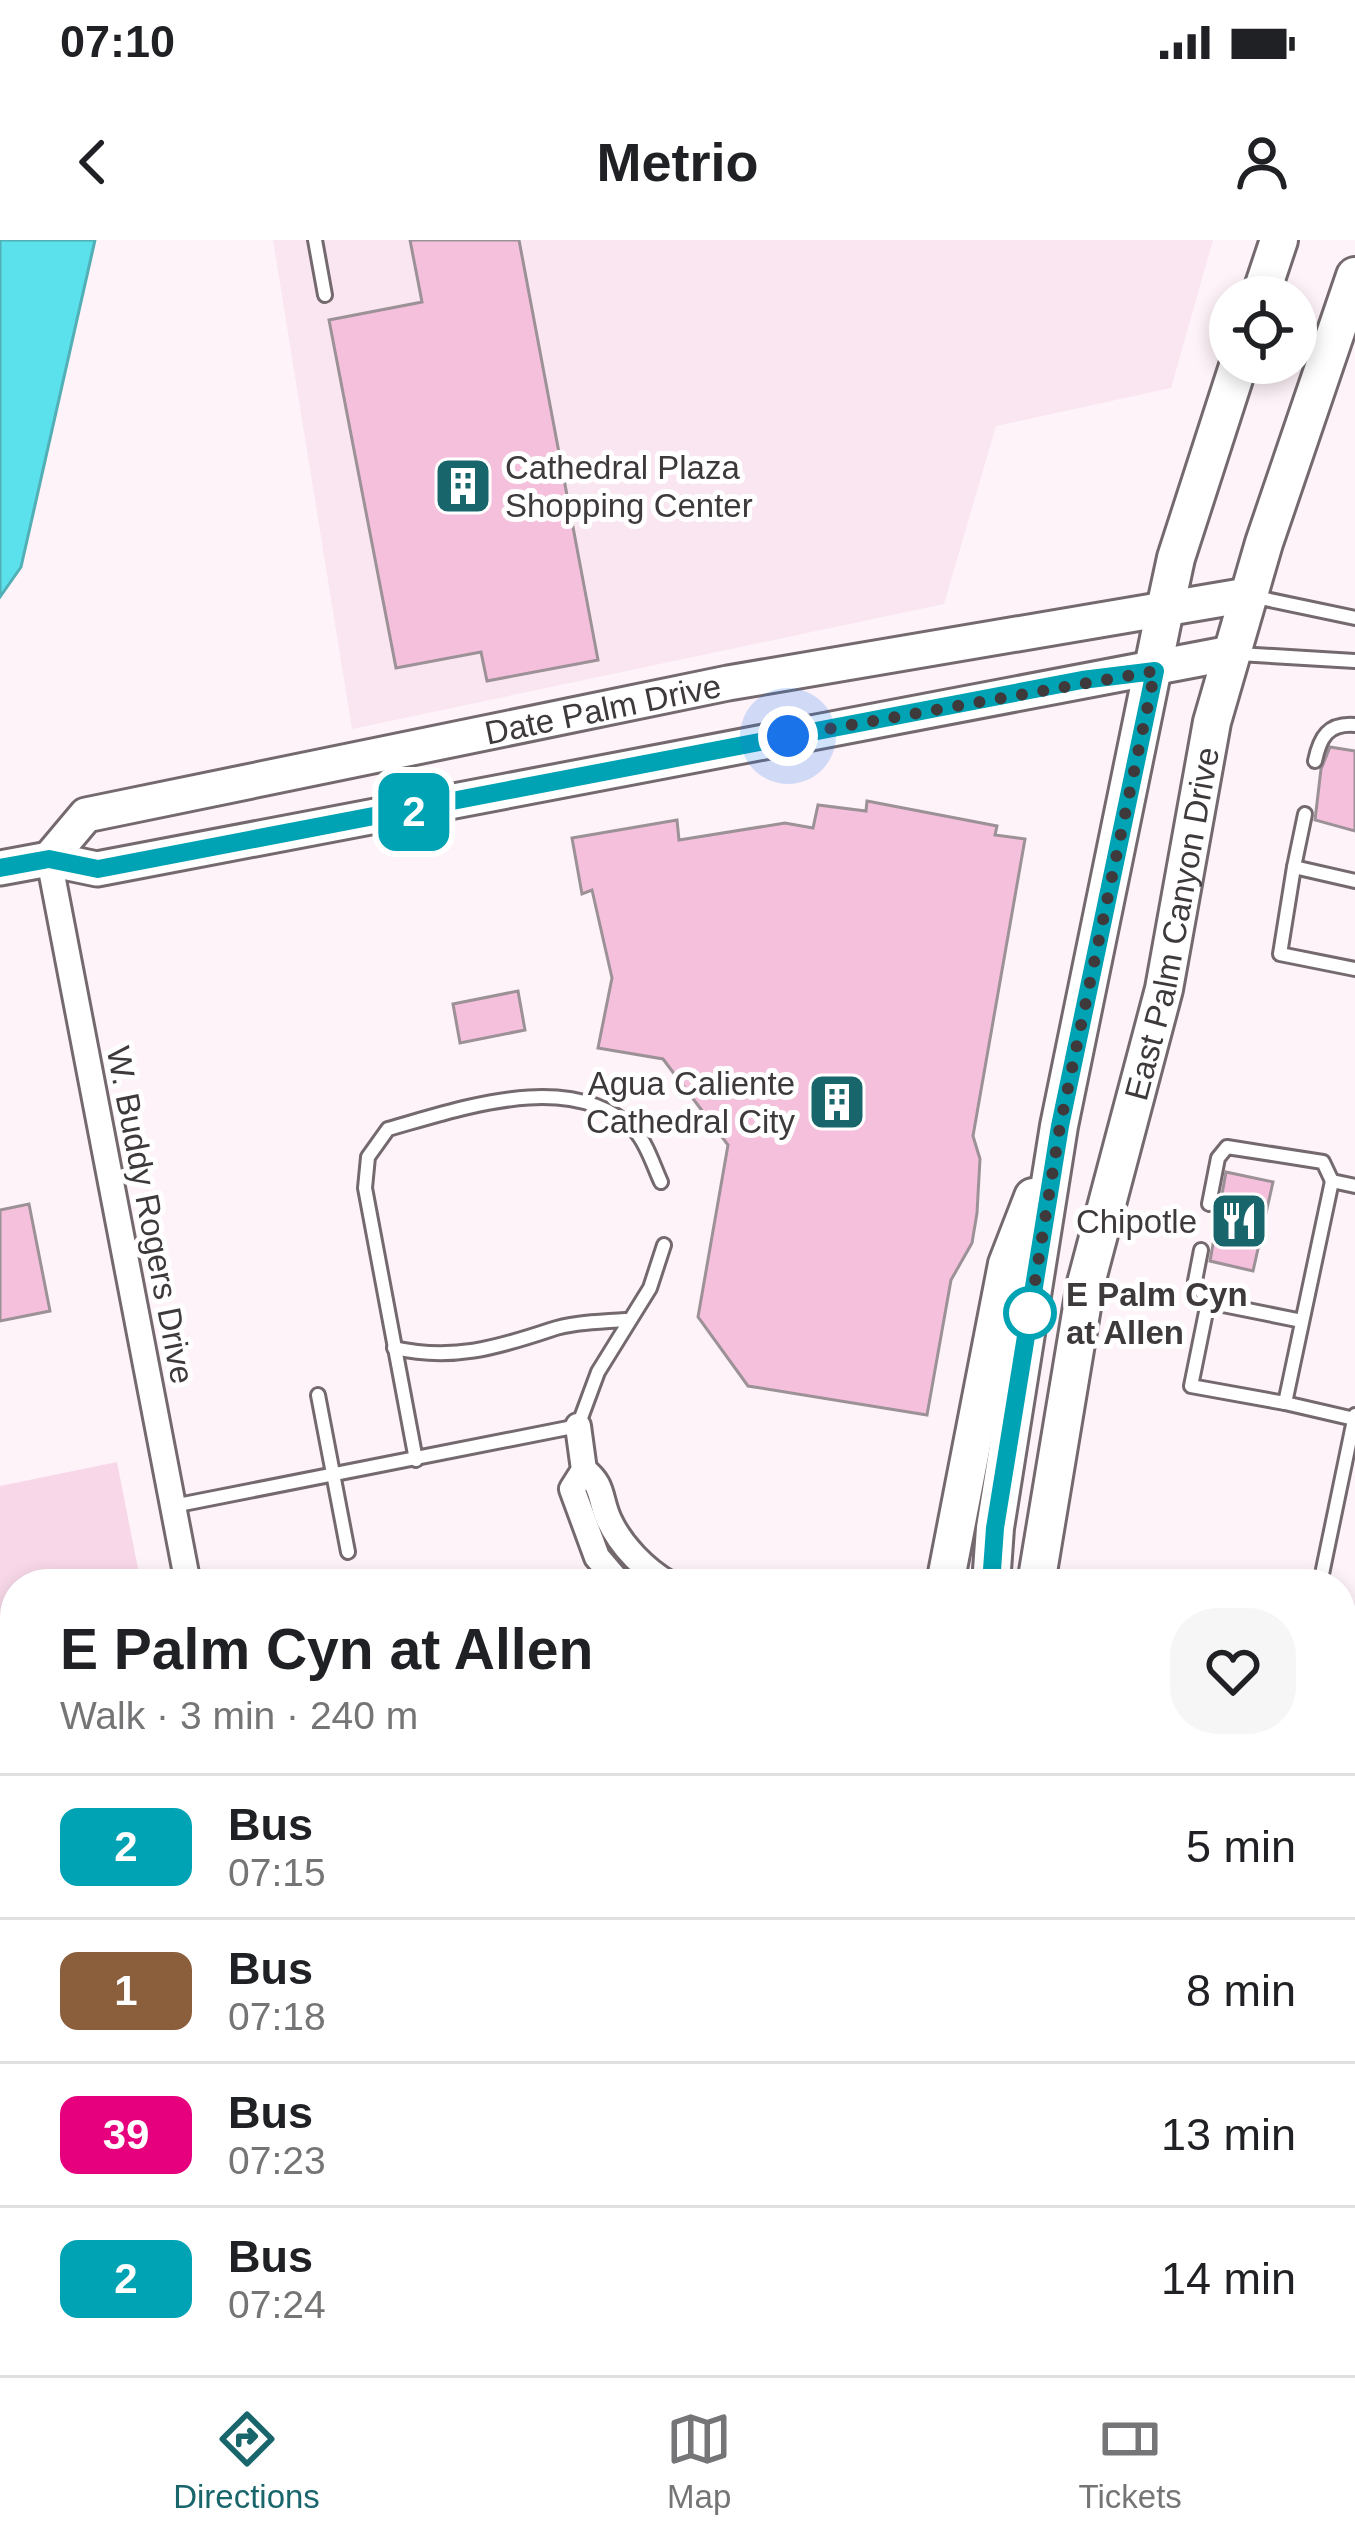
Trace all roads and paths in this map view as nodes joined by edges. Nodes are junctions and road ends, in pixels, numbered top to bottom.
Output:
1 (315, 240) edge
2 (1279, 240) edge
3 (1268, 276) edge
4 (1355, 278) edge
5 (326, 295) dead end
6 (1232, 384) edge
7 (1247, 595) junction
8 (1165, 609) junction
9 (1355, 618) edge
10 (1232, 653) junction
11 (1355, 662) edge
12 (1155, 671) junction
13 (1355, 725) edge
14 (1315, 761) dead end
15 (1305, 814) dead end
16 (49, 859) junction
17 (1294, 867) junction
18 (0, 868) edge
19 (1355, 881) edge
20 (1355, 969) edge
21 (1060, 1126) junction
22 (1332, 1180) junction
23 (661, 1182) dead end
24 (1355, 1186) edge
25 (1209, 1204) dead end
26 (664, 1245) dead end
27 (1201, 1250) dead end
28 (1208, 1301) junction
29 (625, 1319) junction
30 (1302, 1321) junction
31 (394, 1348) junction
32 (318, 1395) dead end
33 (1286, 1403) junction
34 (1355, 1417) edge
35 (578, 1426) junction
36 (416, 1460) junction
37 (584, 1470) junction
38 (334, 1476) junction
39 (173, 1506) junction
40 (348, 1552) dead end
41 (185, 1569) edge
42 (607, 1569) edge
43 (647, 1569) edge
44 (948, 1569) edge
45 (992, 1569) edge
46 (1038, 1569) edge
47 (1324, 1569) edge

1 - 5 lane
2 - 3 main road
4 - 7 main road, East Palm Canyon Drive
6 - 8 main road, East Palm Canyon Drive
7 - 8 main road, Date Palm Drive
7 - 9 lane
7 - 10 main road, East Palm Canyon Drive
8 - 12 main road, East Palm Canyon Drive
8 - 16 main road, Date Palm Drive
10 - 11 lane
10 - 12 main road, Date Palm Drive
10 - 46 main road, East Palm Canyon Drive
12 - 16 main road, Date Palm Drive
12 - 21 main road, East Palm Canyon Drive
13 - 14 lane
15 - 17 lane
16 - 18 main road, Date Palm Drive
16 - 39 street, W. Buddy Rogers Drive
17 - 19 lane
17 - 20 lane
21 - 44 main road
21 - 45 main road, East Palm Canyon Drive
22 - 24 lane
22 - 25 lane
22 - 30 lane
23 - 31 lane
26 - 29 lane
27 - 28 lane
28 - 30 lane
28 - 33 lane
29 - 31 lane
29 - 35 lane
30 - 33 lane
31 - 36 lane
32 - 38 lane
33 - 34 lane
34 - 47 lane
35 - 36 lane
35 - 37 street
36 - 38 lane
37 - 42 street
37 - 43 street
38 - 39 lane
38 - 40 lane
39 - 41 street, W. Buddy Rogers Drive

